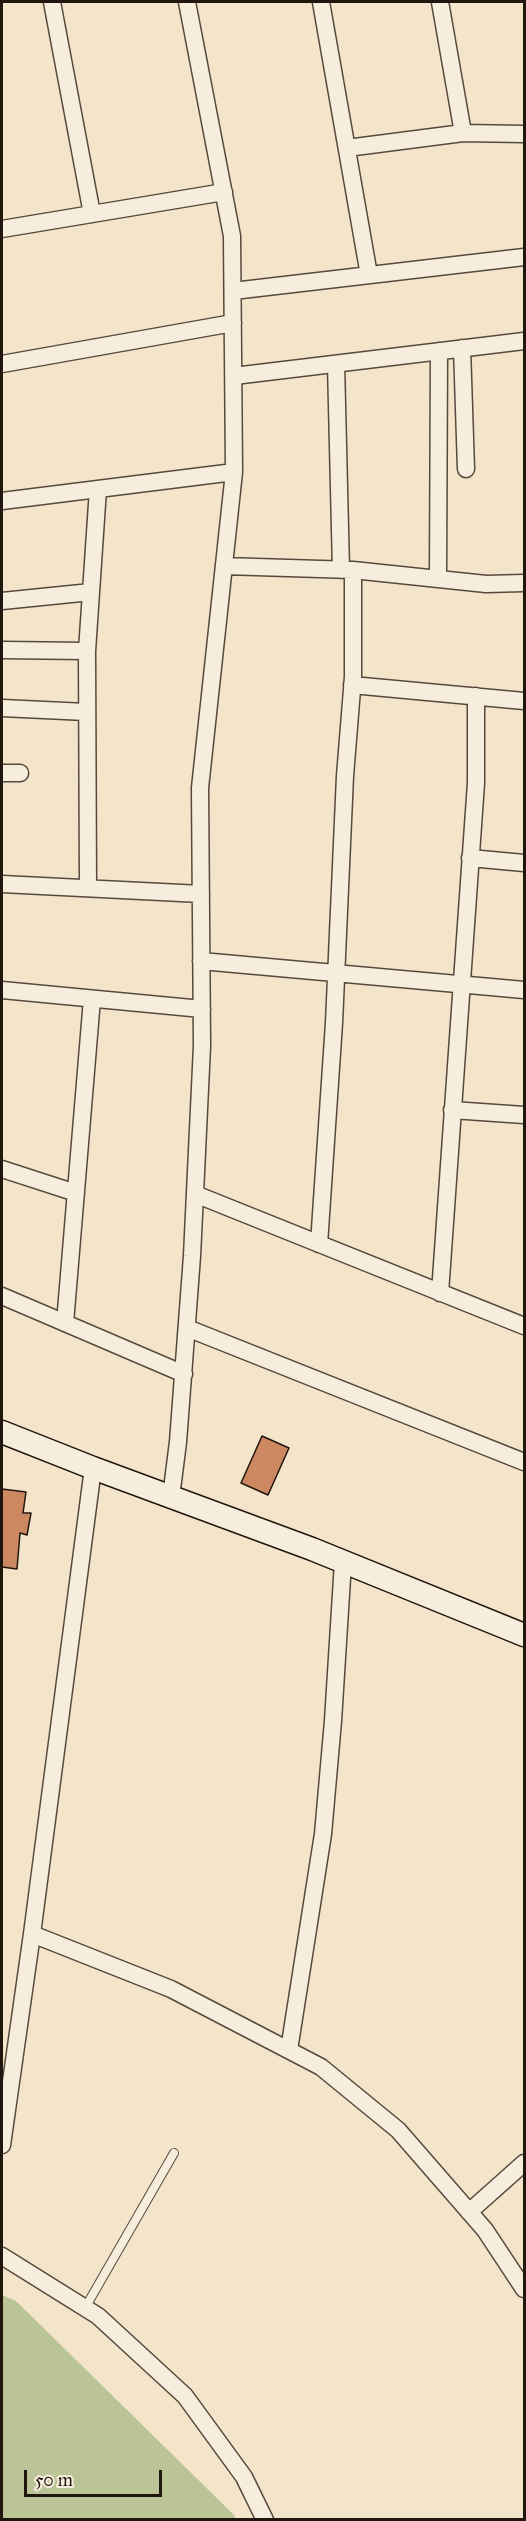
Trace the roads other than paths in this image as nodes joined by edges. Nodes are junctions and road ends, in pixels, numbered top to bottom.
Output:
1 (52, 2) edge
2 (187, 2) edge
3 (321, 2) edge
4 (440, 2) edge
5 (463, 133) junction
6 (525, 134) edge
7 (347, 148) junction
8 (224, 192) junction
9 (92, 214) junction
10 (2, 229) edge
11 (525, 257) edge
12 (369, 275) junction
13 (233, 291) junction
14 (233, 323) junction
15 (525, 340) edge
16 (462, 348) junction
17 (439, 351) junction
18 (2, 364) edge
19 (336, 364) junction
20 (234, 376) junction
21 (466, 469) dead end
22 (234, 472) junction
23 (98, 489) junction
24 (2, 501) edge
25 (224, 566) junction
26 (347, 570) junction
27 (438, 579) junction
28 (525, 583) edge
29 (91, 592) junction
30 (2, 601) edge
31 (2, 650) edge
32 (87, 651) junction
33 (352, 686) junction
34 (476, 696) junction
35 (525, 701) edge
36 (2, 708) edge
37 (86, 712) junction
38 (20, 772) dead end
39 (2, 773) edge
40 (470, 858) junction
41 (525, 863) edge
42 (2, 884) edge
43 (88, 888) junction
44 (201, 894) junction
45 (201, 961) junction
46 (336, 974) junction
47 (460, 985) junction
48 (2, 990) edge
49 (525, 990) edge
50 (92, 999) junction
51 (202, 1009) junction
52 (452, 1110) junction
53 (525, 1115) edge
54 (2, 1169) edge
55 (76, 1193) junction
56 (195, 1194) junction
57 (320, 1244) junction
58 (440, 1293) junction
59 (2, 1296) edge
60 (65, 1323) junction
61 (525, 1326) edge
62 (187, 1328) junction
63 (184, 1374) junction
64 (2, 1432) edge
65 (525, 1462) edge
66 (93, 1468) junction
67 (171, 1497) junction
68 (343, 1562) junction
69 (525, 1635) edge
70 (32, 1934) junction
71 (289, 2050) junction
72 (2, 2145) edge
73 (174, 2153) dead end
74 (525, 2163) edge
75 (469, 2212) junction
76 (2, 2256) edge
77 (525, 2289) edge
78 (85, 2308) junction
79 (265, 2520) edge

1 - 9 street
2 - 8 street
3 - 7 street
4 - 5 street
5 - 6 street
5 - 7 street
7 - 12 street
8 - 9 street
8 - 13 street
9 - 10 street
11 - 12 street
12 - 13 street
13 - 14 street
14 - 18 street
14 - 20 street
15 - 16 street
16 - 17 street
16 - 21 street
17 - 19 street
17 - 27 street
19 - 20 street
19 - 26 street
20 - 22 street
22 - 23 street
22 - 25 street
23 - 24 street
23 - 29 street
25 - 26 street
25 - 44 street
26 - 27 street
26 - 33 street
27 - 28 street
29 - 30 street
29 - 32 street
31 - 32 street
32 - 37 street
33 - 34 street
33 - 46 street
34 - 35 street
34 - 40 street
36 - 37 street
37 - 43 street
38 - 39 street
40 - 41 street
40 - 47 street
42 - 43 street
43 - 44 street
44 - 45 street
45 - 46 street
45 - 51 street
46 - 47 street
46 - 57 street
47 - 49 street
47 - 52 street
48 - 50 street
50 - 51 street
50 - 55 street
51 - 56 street
52 - 53 street
52 - 58 street
54 - 55 street
55 - 60 street
56 - 57 street
56 - 62 street
57 - 58 street
58 - 61 street
59 - 60 street
60 - 63 street
62 - 63 street
62 - 65 street
63 - 67 street
64 - 66 street
66 - 67 street
66 - 70 street
67 - 68 street
68 - 69 street
68 - 71 street
70 - 71 street
70 - 72 street
71 - 75 street
73 - 78 lane
74 - 75 street
75 - 77 street
76 - 78 street
78 - 79 street

